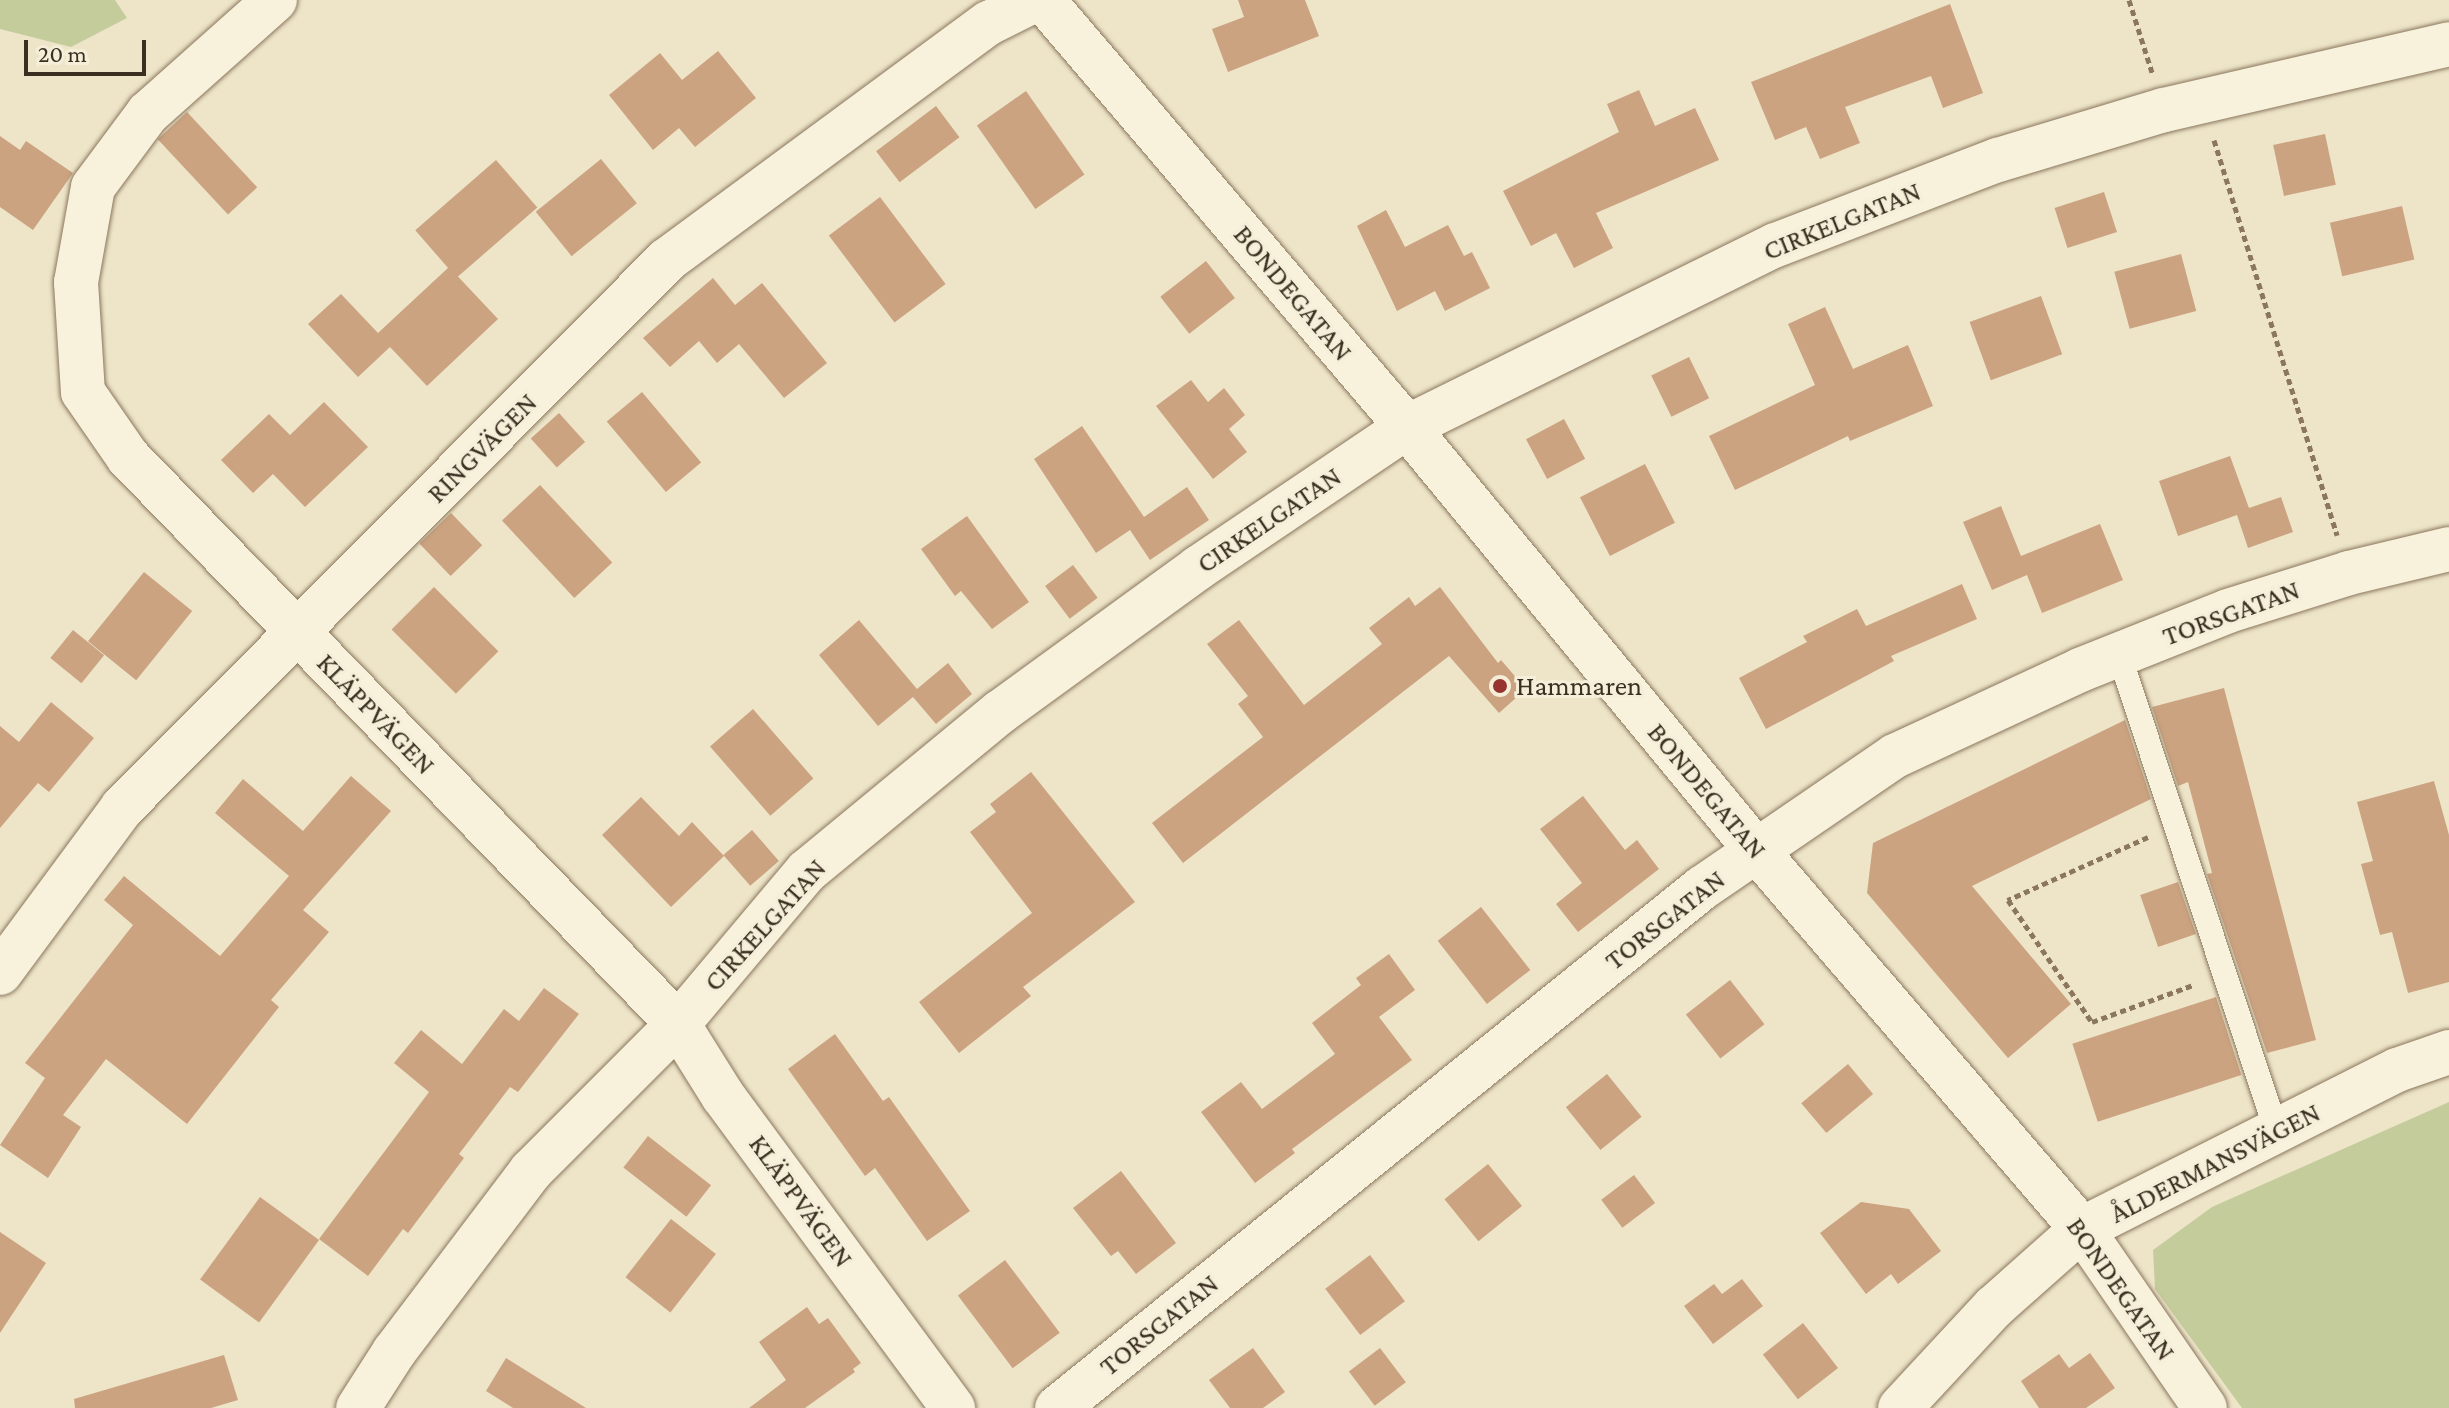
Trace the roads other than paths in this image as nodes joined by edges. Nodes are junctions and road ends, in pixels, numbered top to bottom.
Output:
1 (275, 0) edge
2 (1035, 0) edge
3 (1043, 0) edge
4 (2449, 44) edge
5 (1407, 427) junction
6 (2449, 549) edge
7 (298, 634) junction
8 (2119, 654) junction
9 (1756, 850) junction
10 (0, 973) edge
11 (678, 1024) junction
12 (2449, 1052) edge
13 (2277, 1133) junction
14 (2082, 1229) junction
15 (358, 1408) edge
16 (953, 1408) edge
17 (1057, 1408) edge
18 (1900, 1408) edge
19 (2205, 1408) edge

1 - 7 street, KLÄPPVÄGEN
2 - 7 street, RINGVÄGEN
3 - 5 street, BONDEGATAN
4 - 5 street, CIRKELGATAN
5 - 9 street, BONDEGATAN
5 - 11 street, CIRKELGATAN
6 - 8 street, TORSGATAN
7 - 10 street, RINGVÄGEN
7 - 11 street, KLÄPPVÄGEN
8 - 9 street, TORSGATAN
8 - 13 lane
9 - 14 street, BONDEGATAN
9 - 17 street, TORSGATAN
11 - 15 street, CIRKELGATAN
11 - 16 street, KLÄPPVÄGEN
12 - 13 street, ÅLDERMANSVÄGEN
13 - 14 street, ÅLDERMANSVÄGEN
14 - 18 street, ÅLDERMANSVÄGEN
14 - 19 street, BONDEGATAN

